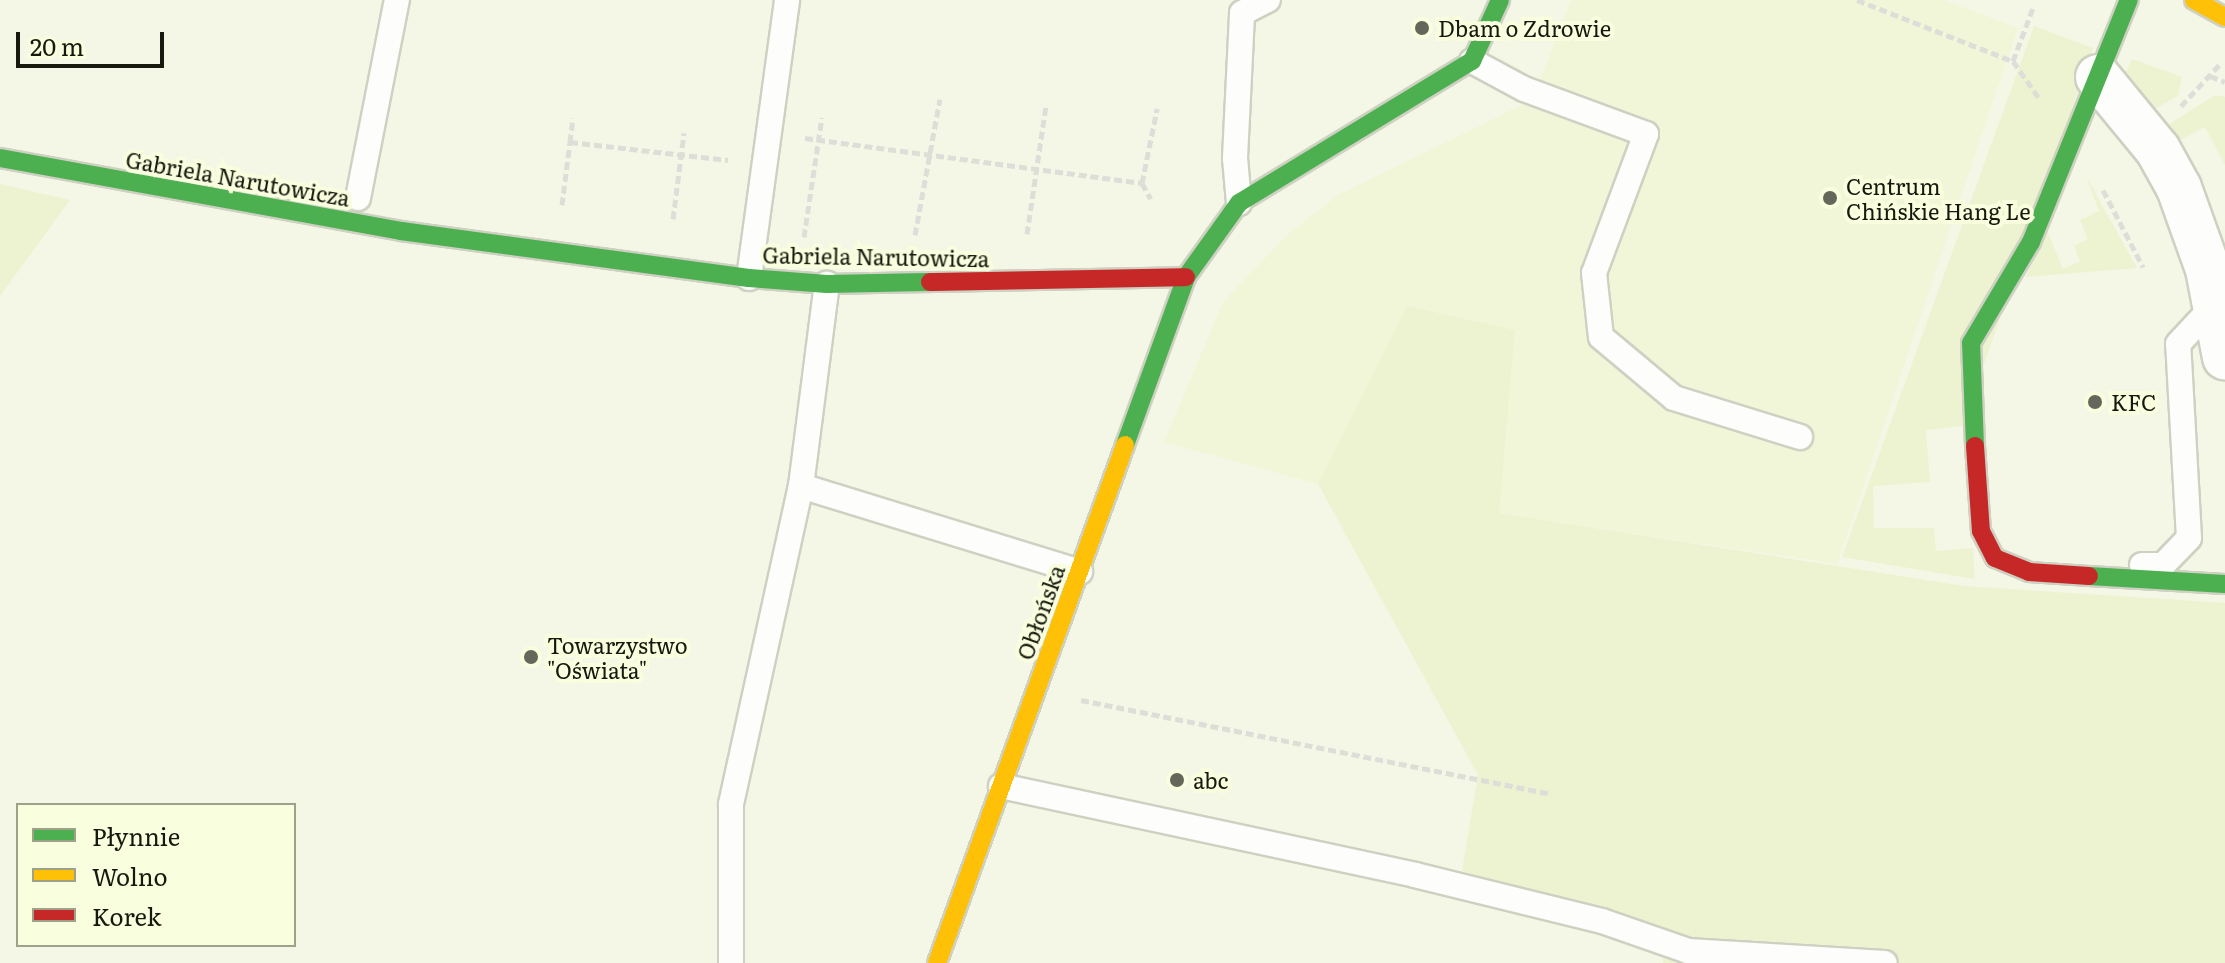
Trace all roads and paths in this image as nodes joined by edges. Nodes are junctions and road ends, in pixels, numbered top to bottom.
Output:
1 (397, 0) edge
2 (787, 0) edge
3 (1268, 0) edge
4 (1500, 0) edge
5 (1857, 0) edge
6 (2129, 0) edge
7 (2194, 0) edge
8 (2034, 5) dead end
9 (1232, 6) edge
10 (2225, 17) edge
11 (1472, 61) junction
12 (2210, 76) dead end
13 (2098, 77) junction
14 (2225, 82) edge
15 (940, 99) dead end
16 (1046, 105) dead end
17 (1157, 109) dead end
18 (822, 117) dead end
19 (573, 118) dead end
20 (684, 133) dead end
21 (769, 134) junction
22 (817, 140) junction
23 (570, 142) junction
24 (931, 151) junction
25 (681, 155) junction
26 (0, 158) edge
27 (765, 165) junction
28 (1037, 167) junction
29 (1142, 183) junction
30 (358, 198) dead end
31 (1151, 199) dead end
32 (1239, 203) junction
33 (561, 213) dead end
34 (672, 227) dead end
35 (1026, 239) dead end
36 (914, 240) dead end
37 (803, 246) dead end
38 (1186, 277) junction
39 (749, 278) junction
40 (827, 284) junction
41 (2217, 302) junction
42 (1982, 325) junction
43 (2225, 357) edge
44 (1800, 437) dead end
45 (801, 486) junction
46 (1080, 572) junction
47 (2225, 584) edge
48 (1037, 691) junction
49 (1001, 786) junction
50 (1552, 794) dead end
51 (731, 963) edge
52 (937, 963) edge
53 (1885, 963) edge

1 - 30 lane
2 - 21 lane
3 - 9 lane
4 - 11 street
5 - 8 path
6 - 13 street
7 - 10 street
9 - 32 lane
11 - 32 street
11 - 44 lane
12 - 14 path
13 - 41 street
13 - 42 street
15 - 24 path
16 - 28 path
17 - 29 path
18 - 22 path
19 - 23 path
20 - 25 path
21 - 22 path
21 - 27 lane
22 - 24 path
22 - 37 path
23 - 25 path
23 - 33 path
24 - 28 path
24 - 36 path
25 - 27 path
25 - 34 path
26 - 39 street, Gabriela Narutowicza
27 - 39 lane
28 - 29 path
28 - 35 path
29 - 31 path
32 - 38 street
38 - 40 street, Gabriela Narutowicza
38 - 46 street, Obłońska
39 - 40 street, Gabriela Narutowicza
40 - 45 lane
41 - 42 lane
41 - 43 street
42 - 47 street
45 - 46 lane
45 - 51 lane
46 - 48 street, Obłońska
48 - 49 street, Obłońska
48 - 50 path
49 - 52 street, Obłońska
49 - 53 lane

